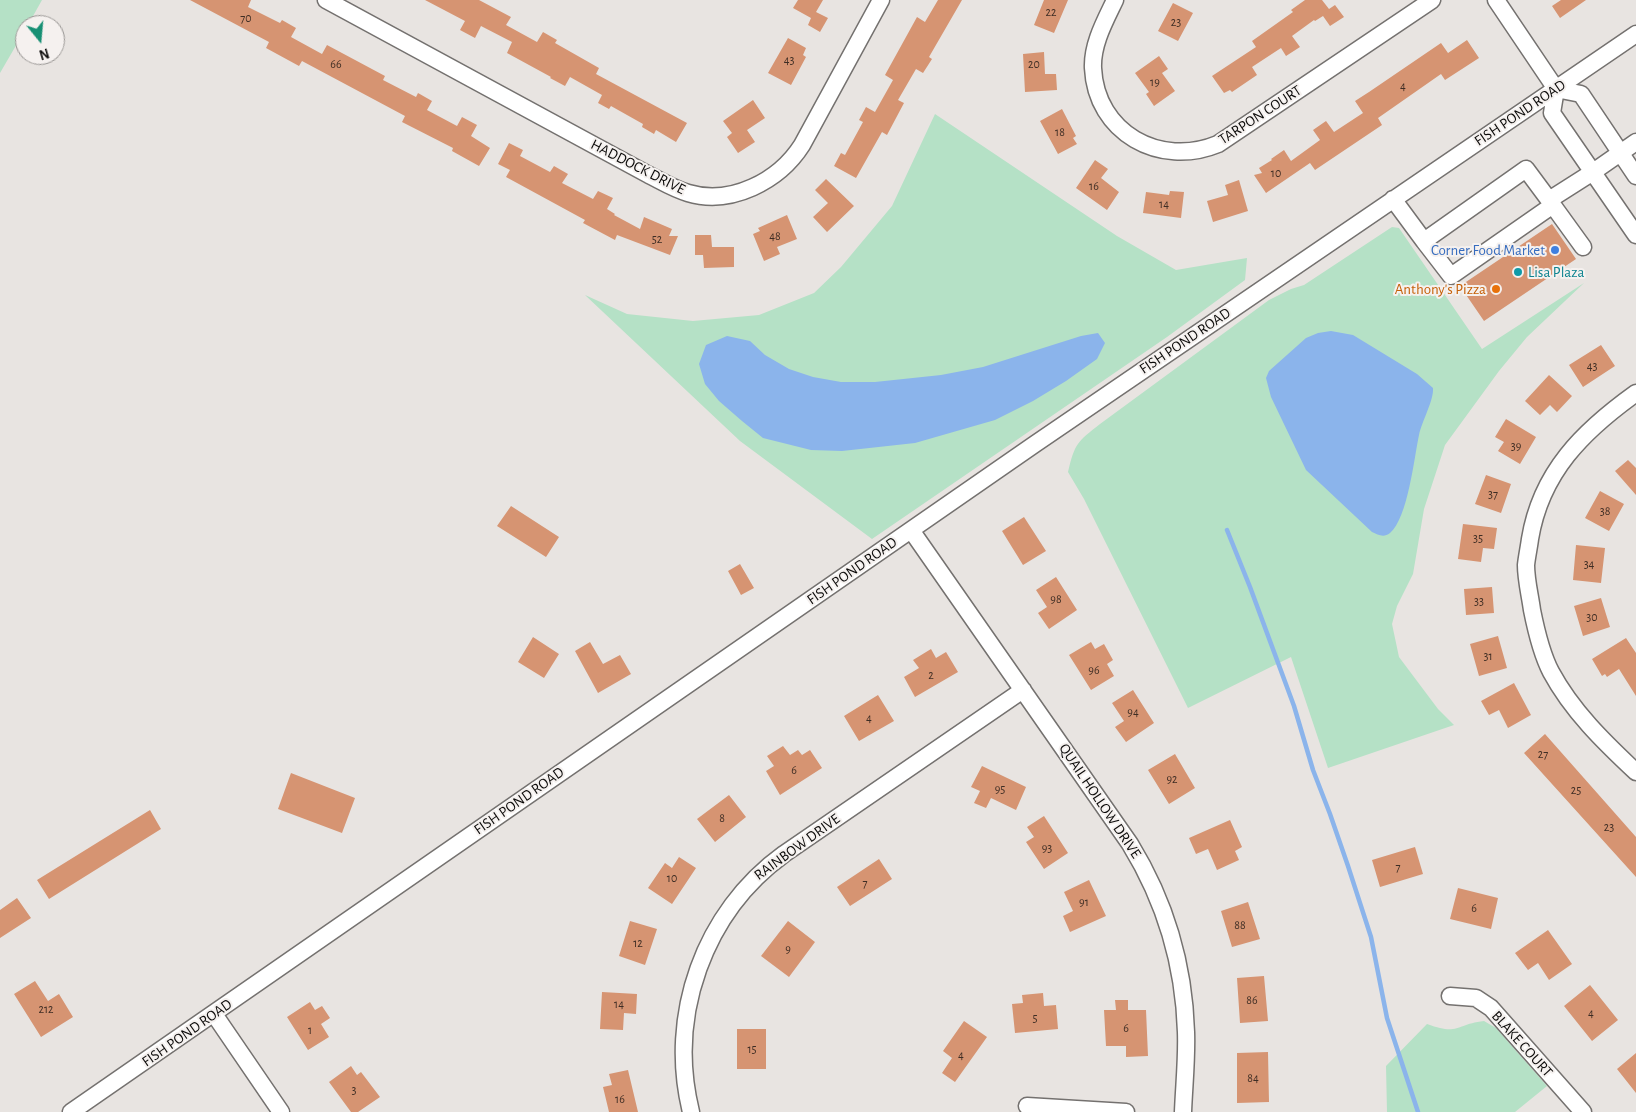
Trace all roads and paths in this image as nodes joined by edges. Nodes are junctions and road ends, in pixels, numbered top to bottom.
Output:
1 (326, 0) edge
2 (881, 0) edge
3 (1115, 0) edge
4 (1432, 0) edge
5 (1496, 0) edge
6 (1636, 34) edge
7 (1556, 89) junction
8 (1636, 142) edge
9 (1619, 153) junction
10 (1593, 172) junction
11 (1636, 176) edge
12 (1393, 199) junction
13 (1551, 202) junction
14 (1636, 235) edge
15 (1424, 241) junction
16 (1583, 247) dead end
17 (1636, 393) edge
18 (911, 530) junction
19 (1024, 690) junction
20 (1636, 772) edge
21 (1450, 996) dead end
22 (214, 1014) junction
23 (1027, 1106) dead end
24 (71, 1112) edge
25 (281, 1112) edge
26 (691, 1112) edge
27 (1126, 1112) edge
28 (1183, 1112) edge
29 (1583, 1112) edge

1 - 2 street, HADDOCK DRIVE
3 - 4 street, TARPON COURT
5 - 7 street
6 - 7 street, FISH POND ROAD
7 - 9 street
7 - 10 street
7 - 12 street, FISH POND ROAD
8 - 9 street
9 - 10 street
9 - 11 street
10 - 13 street
10 - 14 street
12 - 15 street
12 - 18 street, FISH POND ROAD
13 - 15 street
13 - 15 street
13 - 16 street
17 - 20 street
18 - 19 street, QUAIL HOLLOW DRIVE
18 - 22 street, FISH POND ROAD
19 - 26 street, RAINBOW DRIVE
19 - 28 street, QUAIL HOLLOW DRIVE
21 - 29 street, BLAKE COURT
22 - 24 street, FISH POND ROAD
22 - 25 street
23 - 27 street

